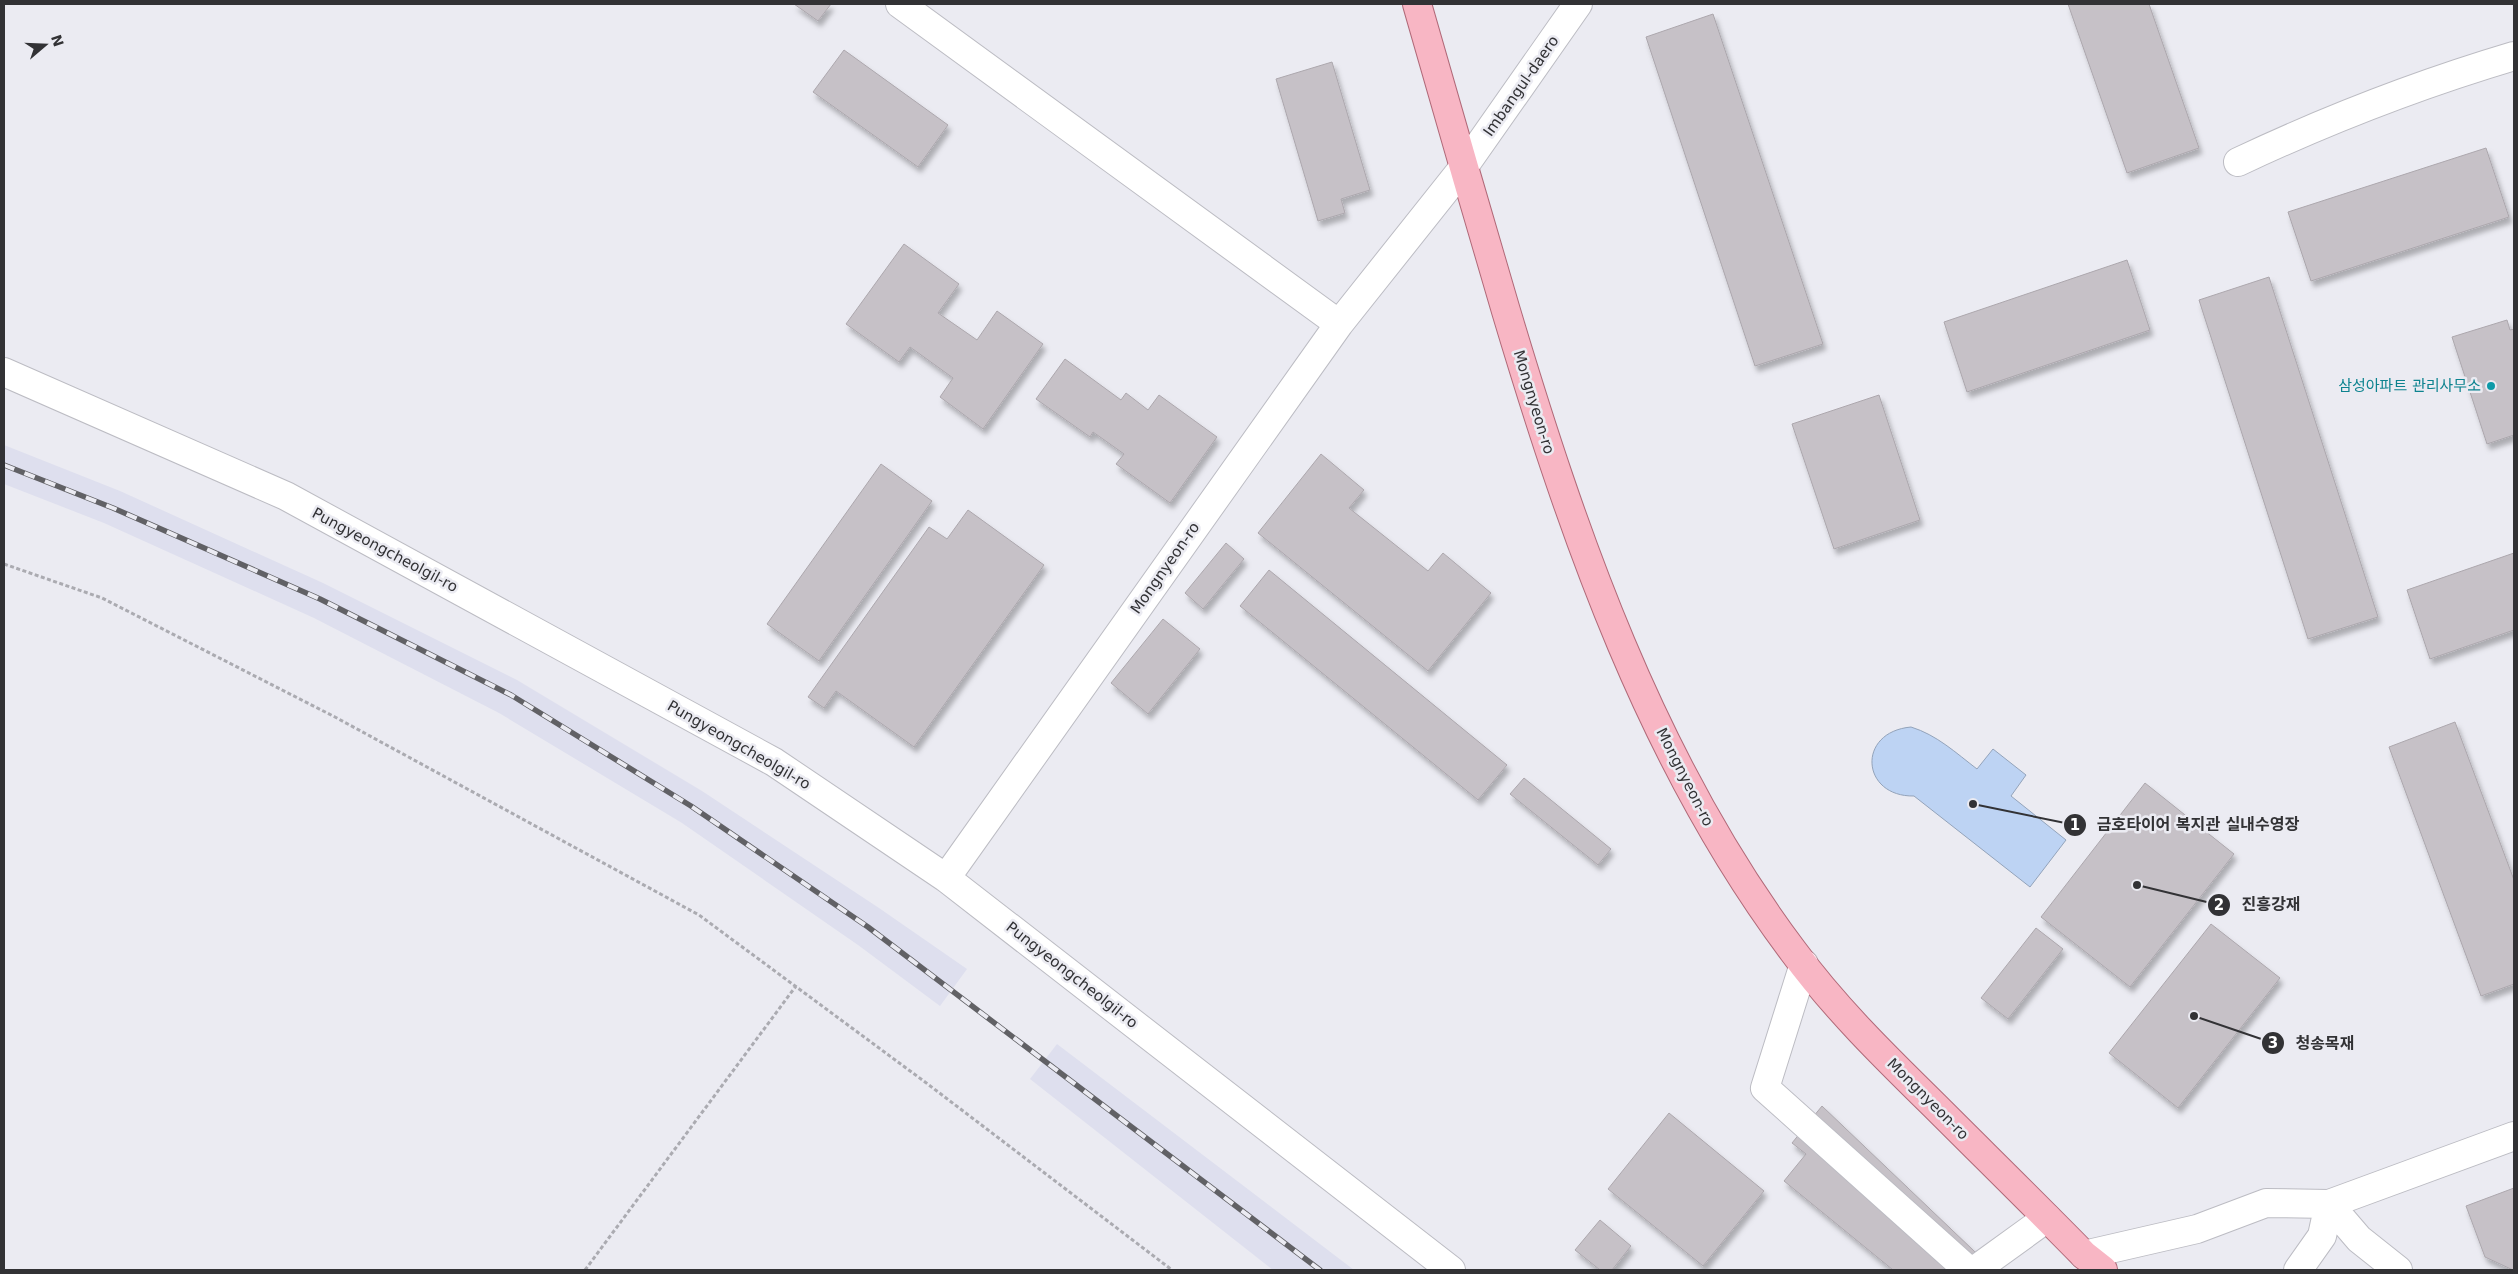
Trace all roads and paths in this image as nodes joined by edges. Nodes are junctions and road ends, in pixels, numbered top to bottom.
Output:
1 (900, 4) edge
2 (1417, 4) edge
3 (1578, 4) edge
4 (2514, 56) edge
5 (2238, 162) dead end
6 (1464, 168) junction
7 (1339, 324) junction
8 (4, 372) edge
9 (4, 564) edge
10 (946, 878) junction
11 (1804, 964) junction
12 (796, 986) junction
13 (2514, 1136) edge
14 (2329, 1204) junction
15 (2047, 1218) junction
16 (2094, 1262) edge
17 (585, 1270) edge
18 (1172, 1270) edge
19 (1451, 1270) edge
20 (1968, 1270) edge
21 (1975, 1270) edge
22 (2298, 1270) edge
23 (2398, 1270) edge

1 - 7 street
2 - 6 main road, Mongnyeon-ro
3 - 6 street, Imbangul-daero
4 - 5 street
6 - 7 street, Mongnyeon-ro
6 - 11 main road, Mongnyeon-ro
7 - 10 street, Mongnyeon-ro
8 - 10 street, Pungyeongcheolgil-ro
9 - 12 path
10 - 19 street, Pungyeongcheolgil-ro
11 - 15 main road, Mongnyeon-ro
11 - 20 street
12 - 17 path
12 - 18 path
13 - 14 street
14 - 16 street
14 - 22 street
14 - 23 street
15 - 16 main road, Mongnyeon-ro
15 - 21 street

